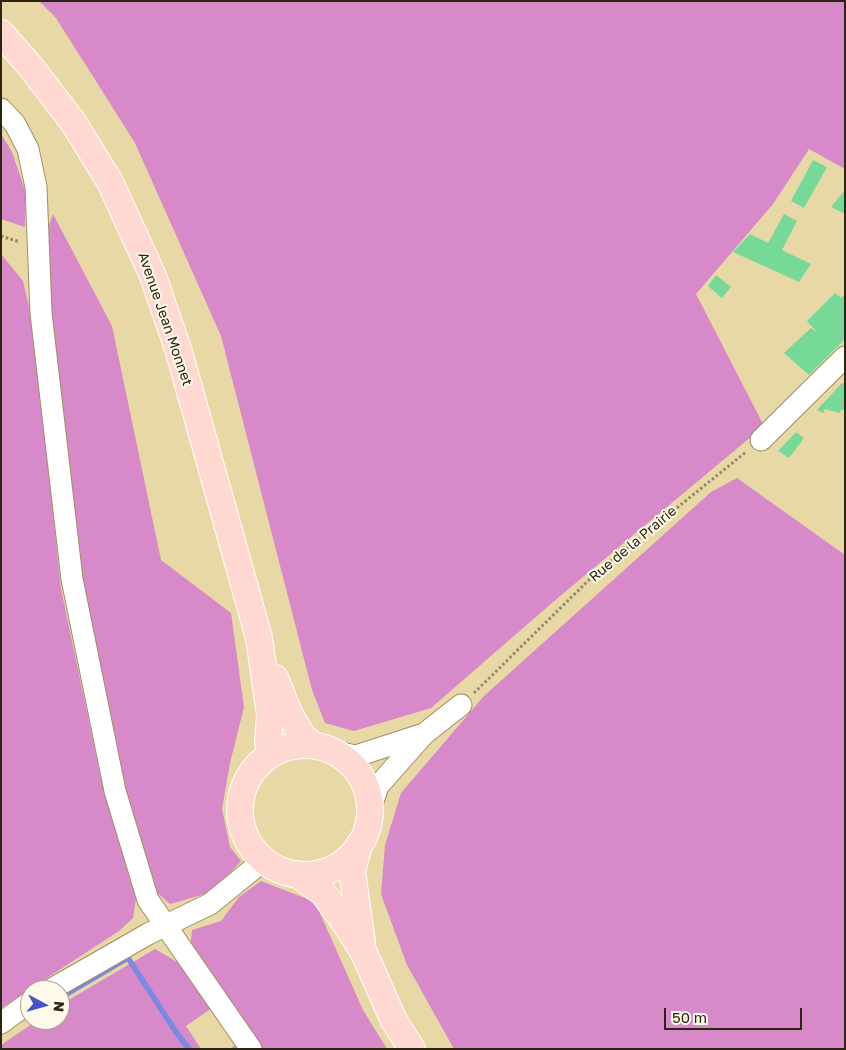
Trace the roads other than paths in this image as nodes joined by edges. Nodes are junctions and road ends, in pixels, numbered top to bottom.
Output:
1 (1, 33) edge
2 (1, 109) edge
3 (844, 359) edge
4 (761, 440) road end
5 (259, 638) junction
6 (461, 705) road end
7 (424, 734) junction
8 (325, 749) junction
9 (270, 755) junction
10 (370, 810) junction
11 (359, 845) junction
12 (264, 860) junction
13 (297, 874) junction
14 (166, 926) junction
15 (364, 953) junction
16 (68, 980) edge
17 (20, 1009) edge
18 (1, 1023) edge
19 (251, 1049) edge
20 (412, 1049) edge

1 - 5 main road, Avenue Jean Monnet
2 - 14 street
3 - 4 street
5 - 8 main road, Avenue Jean Monnet
5 - 9 main road, Avenue Jean Monnet
6 - 7 street
7 - 8 street
7 - 10 street
8 - 9 main road
8 - 10 main road
9 - 12 main road
10 - 11 main road
11 - 13 main road
11 - 15 main road
12 - 13 main road
12 - 14 street
13 - 15 main road
14 - 16 street
14 - 19 street
15 - 20 main road
17 - 18 street

